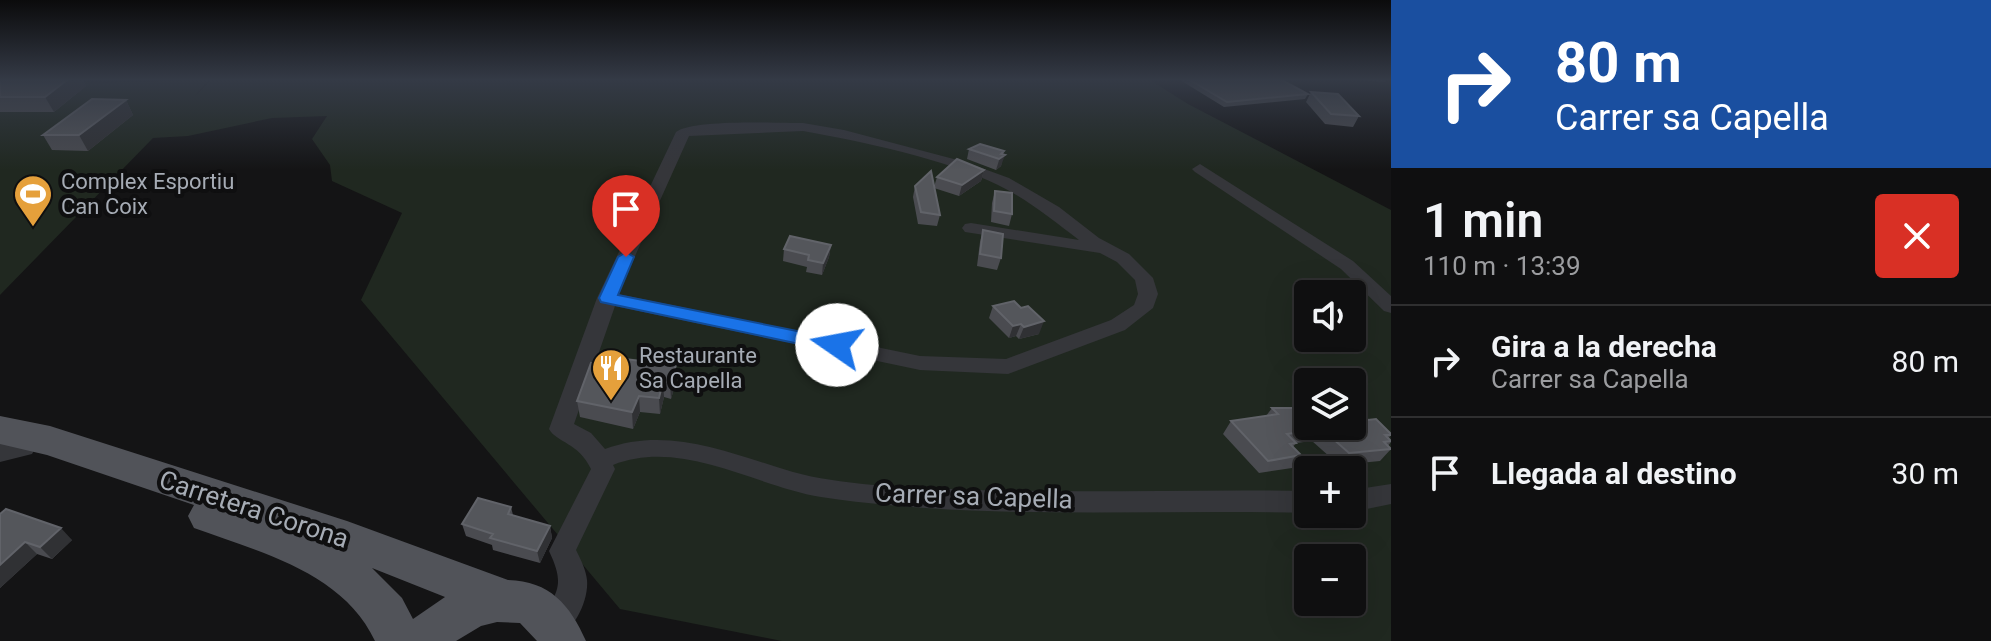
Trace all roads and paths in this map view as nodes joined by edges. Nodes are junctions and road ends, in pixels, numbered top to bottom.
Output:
1 (1200, 169) dead end
2 (971, 228) dead end
3 (1107, 249) junction
4 (607, 298) junction
5 (1391, 307) edge
6 (6, 440) edge
7 (599, 461) junction
8 (1391, 494) edge
9 (1366, 498) edge
10 (1294, 502) edge
11 (505, 600) junction
12 (567, 635) edge
13 (399, 641) edge
14 (423, 641) edge

1 - 5 street
2 - 3 street
3 - 4 street
3 - 4 street
4 - 7 street
6 - 11 main road, Carretera Corona
6 - 13 main road, Carretera Corona
7 - 10 street, Carrer sa Capella
7 - 12 street
8 - 9 street
11 - 12 main road, Carretera Corona
11 - 14 main road

